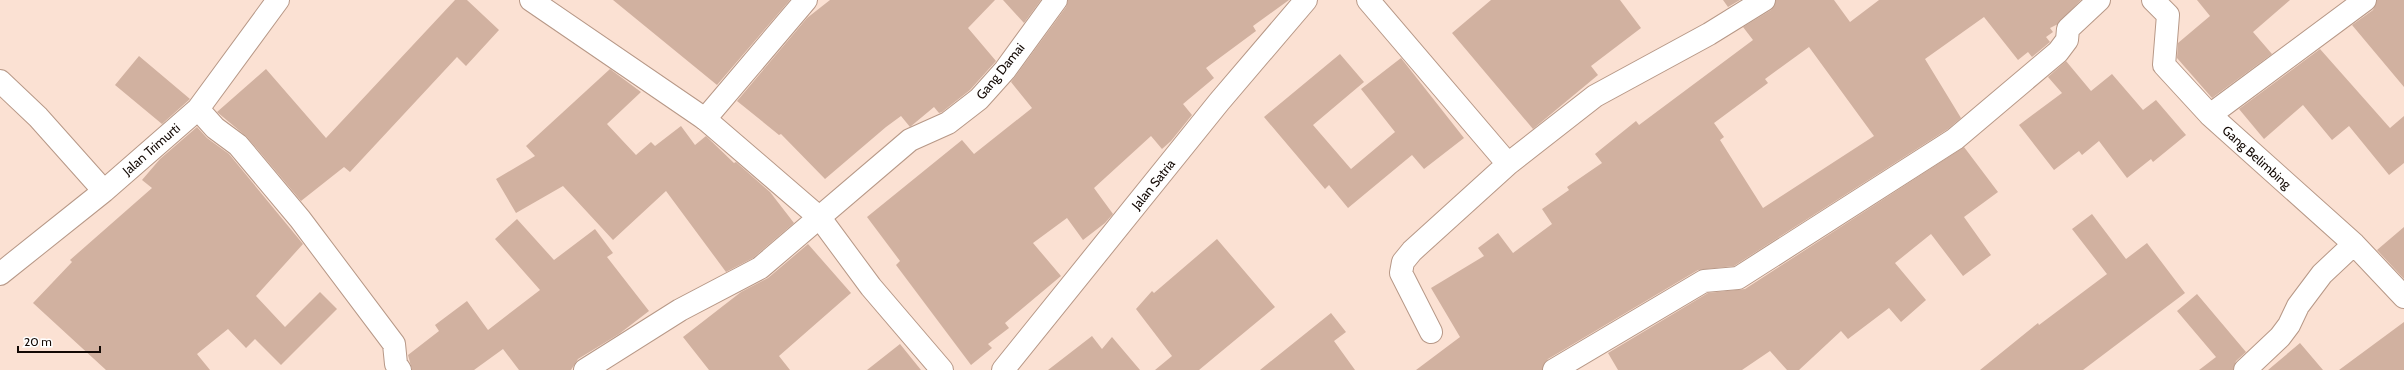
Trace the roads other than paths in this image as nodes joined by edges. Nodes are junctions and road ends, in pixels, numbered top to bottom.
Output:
1 (278, 0) edge
2 (531, 0) edge
3 (806, 0) edge
4 (1056, 0) edge
5 (1306, 0) edge
6 (1368, 0) edge
7 (1764, 0) edge
8 (2099, 0) edge
9 (2153, 0) edge
10 (2365, 0) edge
11 (0, 81) edge
12 (198, 109) junction
13 (2210, 115) junction
14 (705, 119) junction
15 (1508, 164) junction
16 (104, 191) junction
17 (820, 218) junction
18 (2354, 244) junction
19 (0, 274) edge
20 (2404, 297) edge
21 (1431, 332) dead end
22 (400, 370) edge
23 (585, 370) edge
24 (942, 370) edge
25 (1003, 370) edge
26 (1554, 370) edge
27 (2245, 370) edge

1 - 12 street, Jalan Trimurti
2 - 14 street
3 - 14 street
4 - 17 street, Gang Damai
5 - 25 street, Jalan Satria
6 - 15 street
7 - 15 street
8 - 26 street
9 - 13 street, Gang Belimbing
10 - 13 street
11 - 16 street
12 - 16 street, Jalan Trimurti
12 - 22 street
13 - 18 street, Gang Belimbing
14 - 17 street
15 - 21 street
16 - 19 street, Jalan Trimurti
17 - 23 street, Gang Damai
17 - 24 street
18 - 20 street, Gang Belimbing
18 - 27 street

